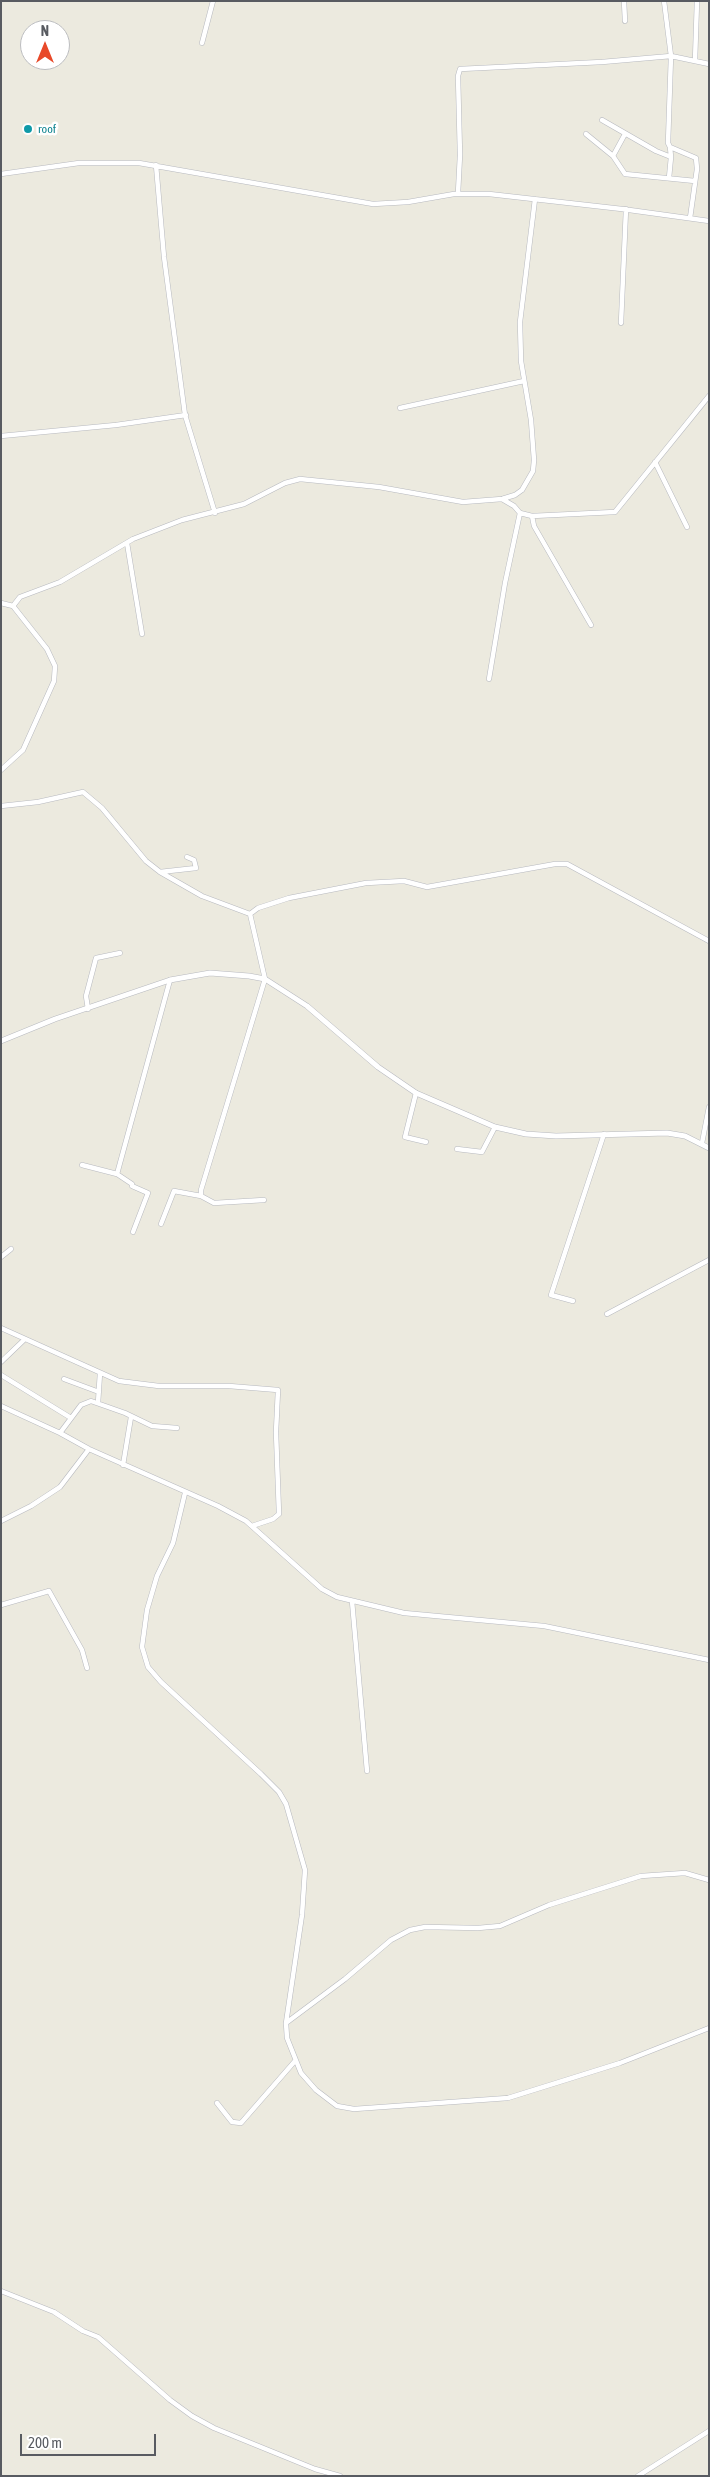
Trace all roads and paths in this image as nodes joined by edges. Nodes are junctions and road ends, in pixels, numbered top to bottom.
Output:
1 (213, 1) edge
2 (624, 1) edge
3 (664, 1) edge
4 (697, 1) edge
5 (625, 21) dead end
6 (202, 43) dead end
7 (671, 56) junction
8 (695, 61) junction
9 (709, 64) edge
10 (602, 120) dead end
11 (586, 134) dead end
12 (625, 134) junction
13 (670, 147) junction
14 (613, 156) junction
15 (671, 157) junction
16 (156, 165) junction
17 (1, 174) edge
18 (669, 178) junction
19 (695, 182) junction
20 (458, 194) junction
21 (535, 199) junction
22 (626, 209) junction
23 (690, 218) junction
24 (709, 221) edge
25 (621, 323) dead end
26 (524, 381) junction
27 (709, 396) edge
28 (400, 408) dead end
29 (186, 415) junction
30 (1, 436) edge
31 (655, 462) junction
32 (502, 499) junction
33 (215, 513) junction
34 (520, 513) junction
35 (532, 516) junction
36 (687, 527) dead end
37 (127, 543) junction
38 (1, 603) edge
39 (12, 606) junction
40 (591, 625) dead end
41 (142, 634) dead end
42 (489, 679) dead end
43 (1, 770) edge
44 (1, 806) edge
45 (187, 857) dead end
46 (160, 872) junction
47 (250, 914) junction
48 (709, 941) edge
49 (120, 953) dead end
50 (170, 980) junction
51 (265, 980) junction
52 (88, 1009) junction
53 (1, 1041) edge
54 (416, 1093) junction
55 (709, 1107) edge
56 (495, 1127) junction
57 (604, 1134) junction
58 (426, 1142) dead end
59 (702, 1143) junction
60 (709, 1148) edge
61 (457, 1149) dead end
62 (82, 1165) dead end
63 (117, 1174) junction
64 (201, 1196) junction
65 (264, 1200) dead end
66 (161, 1224) dead end
67 (133, 1232) dead end
68 (11, 1249) dead end
69 (1, 1257) edge
70 (709, 1260) edge
71 (572, 1301) dead end
72 (607, 1314) dead end
73 (1, 1328) edge
74 (25, 1339) junction
75 (1, 1362) edge
76 (100, 1373) junction
77 (1, 1375) edge
78 (64, 1379) dead end
79 (99, 1392) junction
80 (98, 1403) junction
81 (1, 1406) edge
82 (131, 1417) junction
83 (71, 1418) junction
84 (177, 1428) dead end
85 (60, 1433) junction
86 (88, 1449) junction
87 (123, 1465) junction
88 (185, 1493) junction
89 (1, 1521) edge
90 (252, 1526) junction
91 (352, 1601) junction
92 (1, 1605) edge
93 (709, 1660) edge
94 (87, 1668) dead end
95 (367, 1771) dead end
96 (709, 1880) edge
97 (286, 2023) junction
98 (709, 2028) edge
99 (295, 2061) junction
100 (217, 2103) dead end
101 (1, 2291) edge
102 (709, 2431) edge
103 (340, 2476) edge
104 (638, 2476) edge

1 - 6 street
2 - 5 street
3 - 7 street
4 - 8 street
7 - 8 street
7 - 13 street
7 - 20 street
8 - 9 street
10 - 12 street
11 - 14 street
12 - 14 street
12 - 15 street
13 - 15 street
13 - 19 street
14 - 18 street
15 - 18 street
16 - 17 street
16 - 20 street
16 - 29 street
18 - 19 street
19 - 23 street
20 - 21 street
21 - 22 street
21 - 26 street
22 - 23 street
22 - 25 street
23 - 24 street
26 - 28 street
26 - 32 street
27 - 31 street
29 - 30 street
29 - 33 street
31 - 35 street
31 - 36 street
32 - 33 street
32 - 34 street
33 - 37 street
34 - 35 street
34 - 42 street
35 - 40 street
37 - 39 street
37 - 41 street
38 - 39 street
39 - 43 street
44 - 46 street
45 - 46 street
46 - 47 street
47 - 48 street
47 - 51 street
49 - 52 street
50 - 51 street
50 - 52 street
50 - 63 street
51 - 54 street
51 - 64 street
52 - 53 street
54 - 56 street
54 - 58 street
55 - 59 street
56 - 57 street
56 - 61 street
57 - 59 street
57 - 71 street
59 - 60 street
62 - 63 street
63 - 67 street
64 - 65 street
64 - 66 street
68 - 69 street
70 - 72 street
73 - 74 street
74 - 75 street
74 - 76 street
76 - 79 street
76 - 90 street
77 - 83 street
78 - 79 street
79 - 80 street
80 - 82 street
80 - 83 street
81 - 85 street
82 - 84 street
82 - 87 street
83 - 85 street
85 - 86 street
86 - 87 street
86 - 89 street
87 - 88 street
88 - 90 street
88 - 97 street
90 - 91 street
91 - 93 street
91 - 95 street
92 - 94 street
96 - 97 street
97 - 99 street
98 - 99 street
99 - 100 street
101 - 103 street
102 - 104 street

